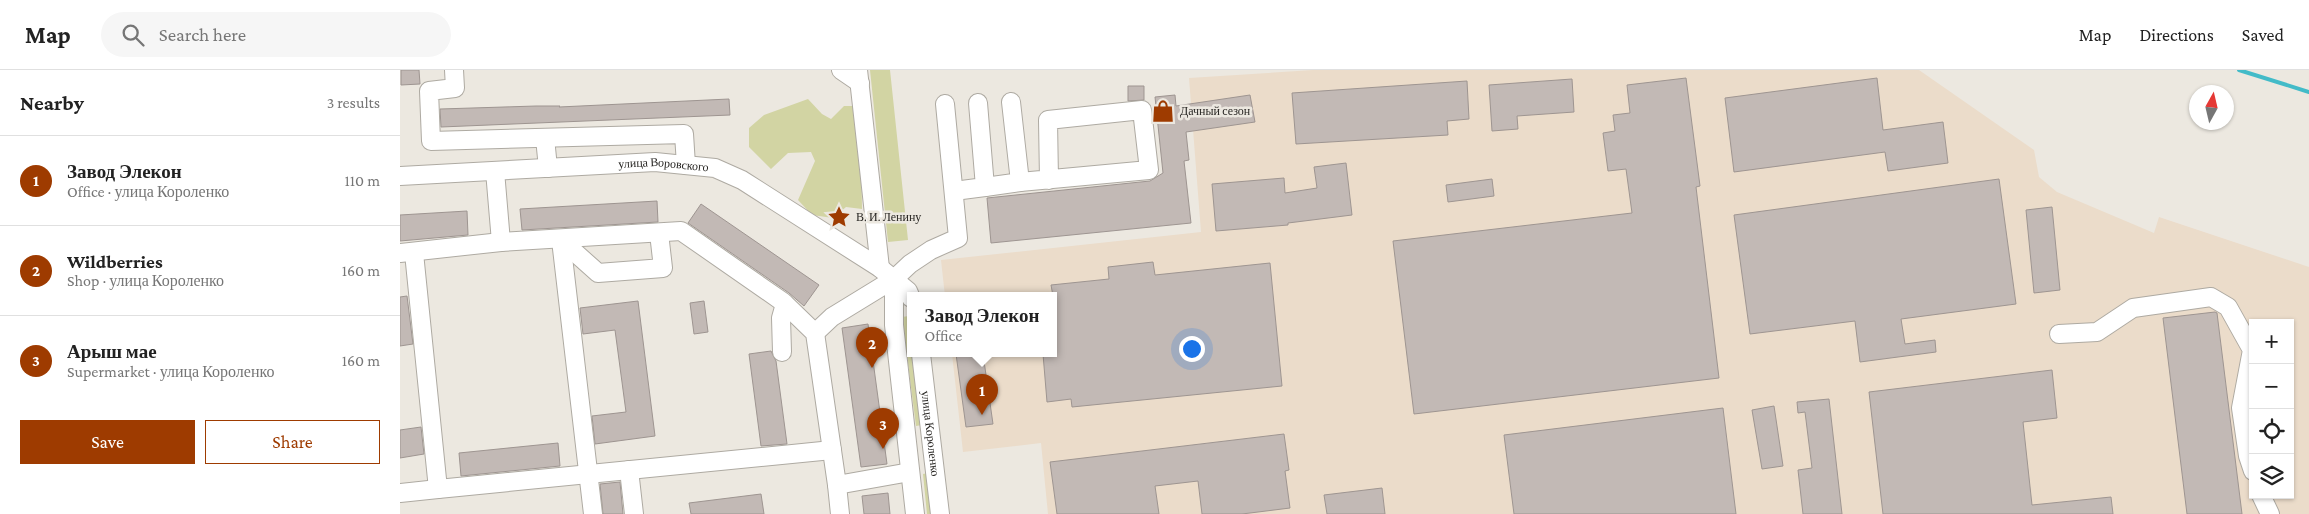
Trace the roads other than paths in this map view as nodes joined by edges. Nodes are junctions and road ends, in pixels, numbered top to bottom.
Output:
1 (454, 70) edge
2 (841, 70) edge
3 (859, 77) edge
4 (1011, 102) dead end
5 (978, 103) dead end
6 (945, 104) dead end
7 (545, 138) junction
8 (686, 165) junction
9 (548, 168) junction
10 (495, 172) junction
11 (400, 176) edge
12 (1049, 180) junction
13 (1020, 182) junction
14 (985, 187) junction
15 (954, 191) junction
16 (660, 233) junction
17 (561, 240) junction
18 (501, 242) junction
19 (407, 253) edge
20 (887, 273) junction
21 (908, 292) edge
22 (785, 304) junction
23 (815, 333) junction
24 (2059, 334) dead end
25 (782, 352) dead end
26 (922, 357) edge
27 (832, 450) junction
28 (932, 455) junction
29 (2249, 459) edge
30 (909, 464) junction
31 (629, 470) junction
32 (588, 474) junction
33 (837, 485) junction
34 (438, 489) junction
35 (400, 493) edge
36 (2263, 499) edge
37 (593, 514) edge
38 (634, 514) edge
39 (840, 514) edge
40 (915, 514) edge
41 (940, 514) edge
42 (2270, 514) edge

1 - 7 street
2 - 3 street
3 - 20 street, улица Короленко
4 - 13 street
5 - 14 street
6 - 15 street
7 - 8 street
7 - 9 street
8 - 9 street, улица Воровского
8 - 20 street, улица Воровского
9 - 10 street, улица Воровского
10 - 11 street, улица Воровского
10 - 18 street
12 - 12 street
12 - 13 street
13 - 14 street
14 - 15 street
15 - 20 street
16 - 17 street
16 - 17 street
16 - 22 street
17 - 18 street
17 - 32 street
18 - 19 street
19 - 34 street
20 - 21 street
20 - 23 street
20 - 30 street, улица Короленко
22 - 23 street
22 - 25 street
23 - 27 street
24 - 29 street
26 - 28 street, улица Короленко
27 - 31 street
27 - 33 street
28 - 30 street
28 - 41 street, улица Короленко
30 - 33 street
30 - 40 street, улица Короленко
31 - 32 street
31 - 38 street
32 - 34 street
32 - 37 street
33 - 39 street
34 - 35 street
36 - 42 street

